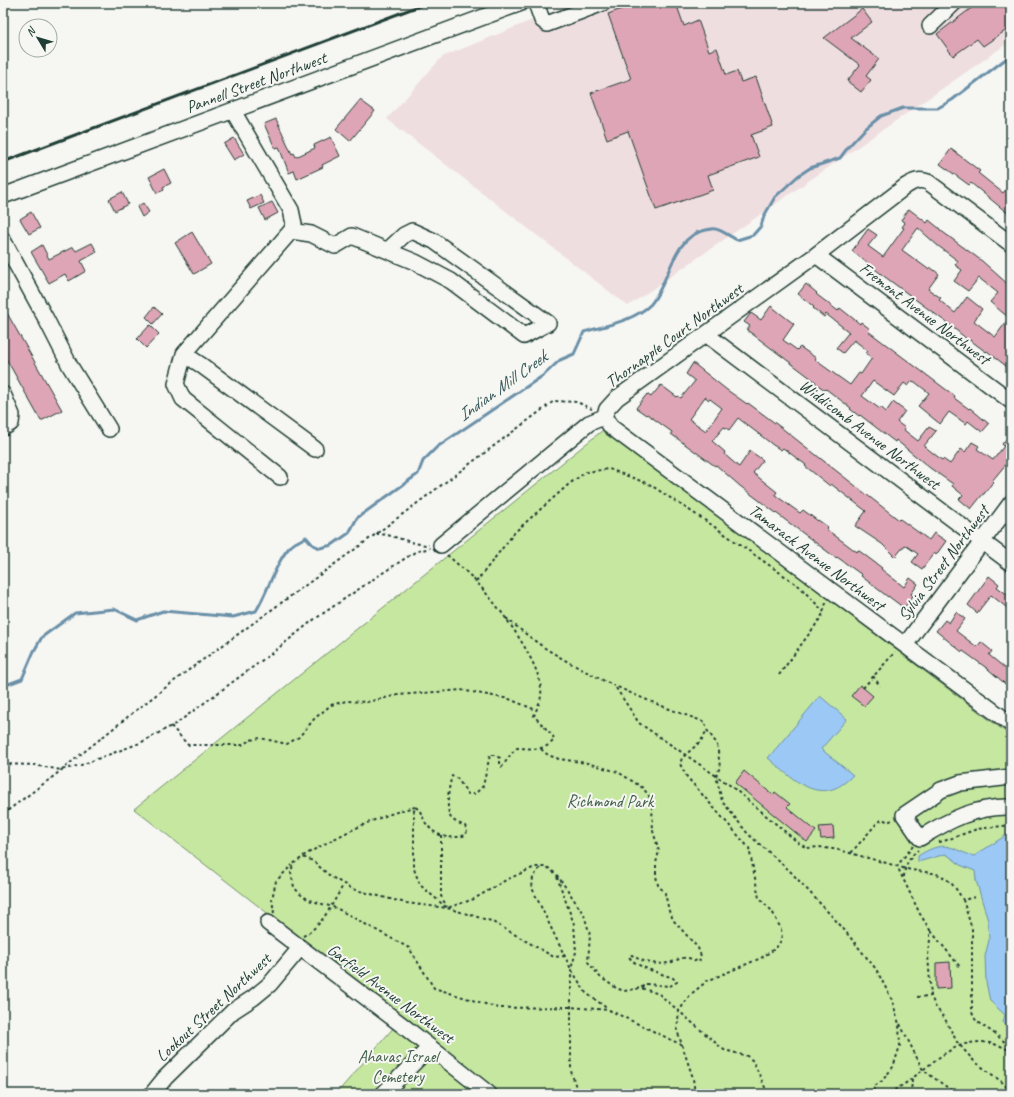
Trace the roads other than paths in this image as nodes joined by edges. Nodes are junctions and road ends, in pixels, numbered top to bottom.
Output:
1 (521, 3) edge
2 (536, 3) edge
3 (602, 3) edge
4 (954, 3) edge
5 (930, 26) dead end
6 (233, 111) junction
7 (3, 196) edge
8 (291, 231) junction
9 (3, 240) edge
10 (1011, 244) edge
11 (388, 250) junction
12 (816, 255) junction
13 (707, 335) junction
14 (184, 354) junction
15 (3, 394) edge
16 (1011, 401) edge
17 (604, 417) junction
18 (3, 428) edge
19 (109, 430) dead end
20 (315, 449) dead end
21 (280, 476) dead end
22 (1011, 503) edge
23 (982, 541) junction
24 (439, 546) road end
25 (1011, 563) edge
26 (904, 644) junction
27 (1011, 724) edge
28 (1011, 777) edge
29 (1011, 807) edge
30 (272, 927) road end
31 (296, 945) junction
32 (430, 1047) junction
33 (152, 1094) edge
34 (383, 1094) edge
35 (490, 1094) edge

1 - 6 street, Pannell Street Northwest
2 - 3 street
4 - 5 street
6 - 7 street, Pannell Street Northwest
6 - 8 street
8 - 11 street
8 - 14 street
9 - 19 street
10 - 12 street, Thornapple Court Northwest
11 - 11 street
12 - 13 street, Thornapple Court Northwest
12 - 16 street, Fremont Avenue Northwest
13 - 17 street, Thornapple Court Northwest
13 - 23 street, Widdicomb Avenue Northwest
14 - 20 street
14 - 21 street
15 - 18 street
17 - 24 street, Thornapple Court Northwest
17 - 26 street, Tamarack Avenue Northwest
22 - 23 street, Sylvia Street Northwest
23 - 25 street, Widdicomb Avenue Northwest
23 - 26 street, Sylvia Street Northwest
26 - 27 street, Tamarack Avenue Northwest
28 - 29 street
30 - 31 street, Garfield Avenue Northwest
31 - 32 street, Garfield Avenue Northwest
31 - 33 street, Lookout Street Northwest
32 - 34 street
32 - 35 street, Garfield Avenue Northwest

